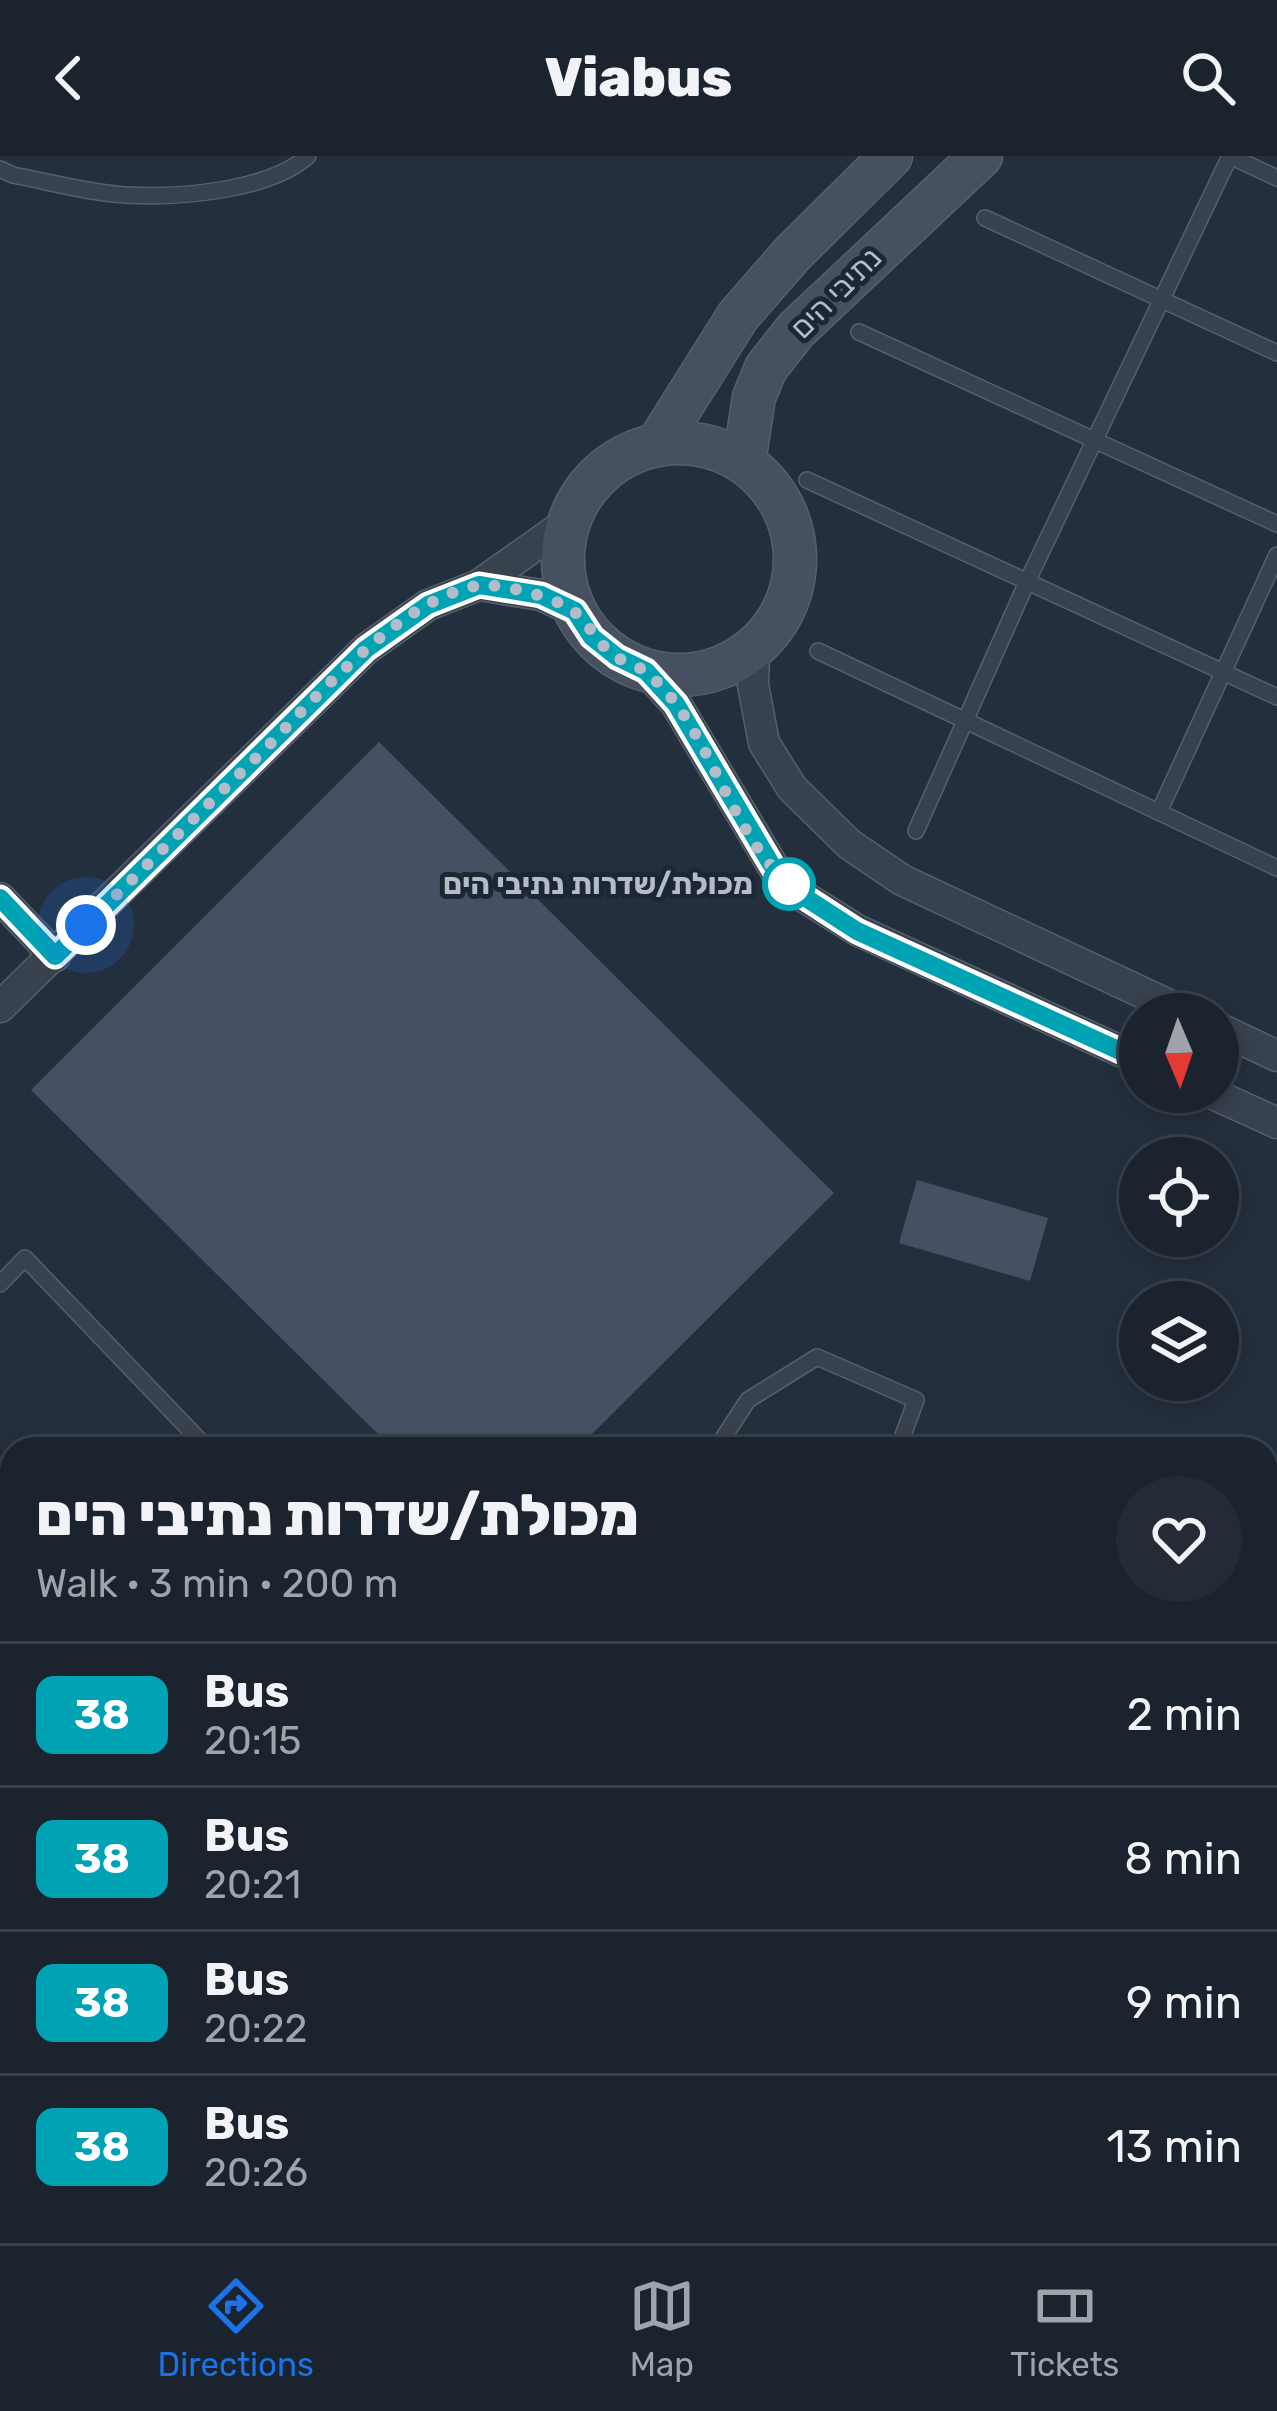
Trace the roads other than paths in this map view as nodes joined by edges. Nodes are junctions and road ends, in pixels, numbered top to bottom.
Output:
1 (308, 156) edge
2 (891, 156) edge
3 (981, 156) edge
4 (1230, 156) edge
5 (0, 169) edge
6 (1277, 178) edge
7 (985, 218) dead end
8 (1162, 298) junction
9 (860, 332) dead end
10 (1277, 353) edge
11 (1094, 440) junction
12 (657, 445) junction
13 (744, 462) junction
14 (807, 480) dead end
15 (568, 522) junction
16 (1277, 524) edge
17 (1277, 555) edge
18 (1027, 582) junction
19 (479, 585) junction
20 (575, 611) junction
21 (754, 649) junction
22 (818, 651) dead end
23 (646, 671) junction
24 (1224, 672) junction
25 (1277, 697) edge
26 (964, 721) junction
27 (1159, 812) junction
28 (916, 832) dead end
29 (1277, 868) edge
30 (0, 898) edge
31 (55, 956) junction
32 (1143, 993) edge
33 (0, 1007) edge
34 (1239, 1034) edge
35 (1277, 1036) edge
36 (1239, 1037) edge
37 (1119, 1050) edge
38 (1277, 1055) edge
39 (1239, 1106) edge
40 (1277, 1123) edge
41 (0, 1284) edge
42 (197, 1437) edge
43 (724, 1437) edge
44 (902, 1437) edge

1 - 5 lane
2 - 12 street, נתיבי הים
3 - 13 street, נתיבי הים
4 - 6 lane
4 - 8 lane
7 - 8 lane
8 - 10 lane
8 - 11 lane
9 - 11 lane
11 - 16 lane
11 - 18 lane
12 - 13 street
12 - 15 street
13 - 21 street
14 - 18 lane
15 - 19 street
15 - 20 street
17 - 24 lane
18 - 24 lane
18 - 26 lane
19 - 20 street
19 - 31 street
20 - 23 street
21 - 23 street
21 - 32 street
22 - 26 lane
23 - 37 street
24 - 25 lane
24 - 27 lane
26 - 27 lane
26 - 28 lane
27 - 29 lane
30 - 31 street
31 - 33 street
34 - 35 lane
36 - 38 street
39 - 40 street
41 - 42 lane
43 - 44 lane

